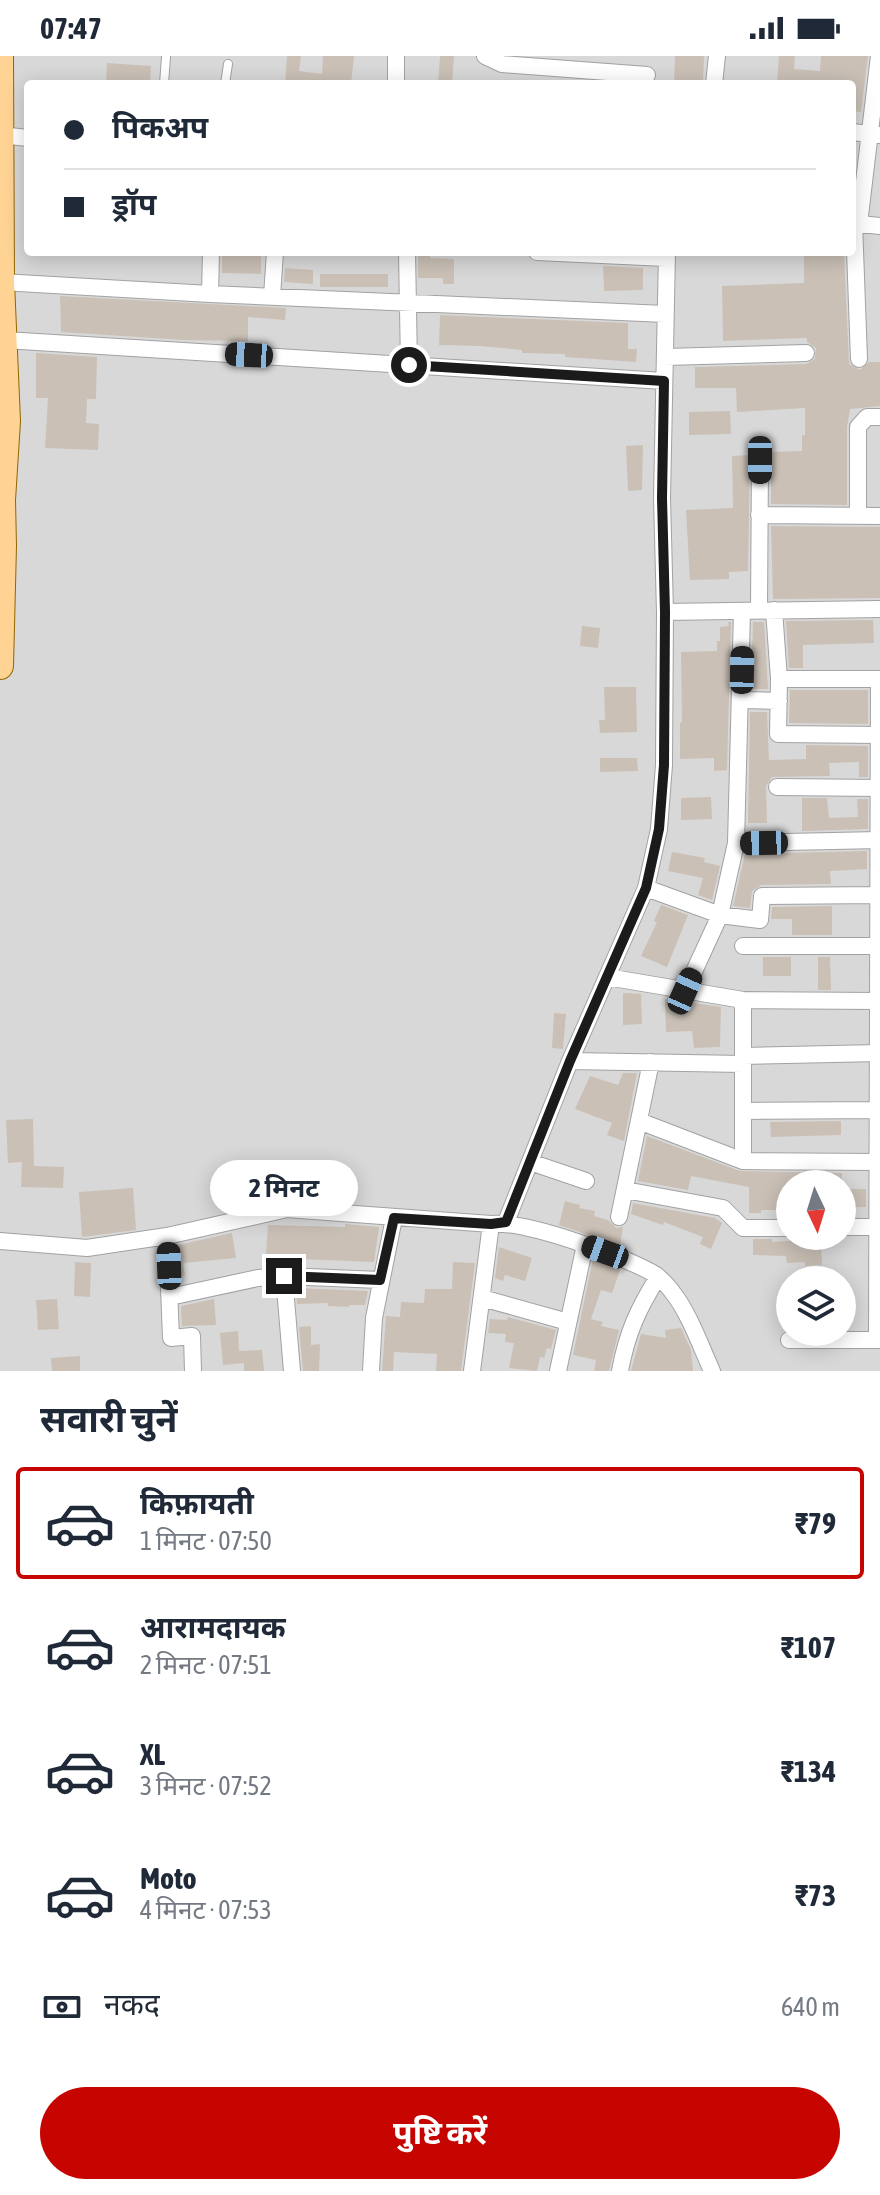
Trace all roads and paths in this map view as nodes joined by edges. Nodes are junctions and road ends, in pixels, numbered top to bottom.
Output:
1 (0, 56) edge
2 (396, 56) edge
3 (648, 56) edge
4 (717, 56) edge
5 (879, 56) edge
6 (166, 57) edge
7 (489, 57) edge
8 (561, 62) edge
9 (228, 64) dead end
10 (164, 80) edge
11 (226, 80) edge
12 (396, 80) edge
13 (647, 80) edge
14 (714, 80) edge
15 (1, 135) edge
16 (875, 135) edge
17 (24, 138) edge
18 (856, 219) edge
19 (856, 223) edge
20 (880, 226) edge
21 (211, 256) edge
22 (275, 256) edge
23 (407, 256) edge
24 (666, 256) edge
25 (856, 256) edge
26 (1, 282) edge
27 (210, 294) junction
28 (272, 296) junction
29 (408, 304) junction
30 (665, 314) junction
31 (5, 340) junction
32 (806, 353) dead end
33 (665, 357) junction
34 (859, 359) dead end
35 (409, 365) junction
36 (664, 381) junction
37 (880, 417) edge
38 (4, 421) edge
39 (760, 460) dead end
40 (1, 500) edge
41 (759, 515) junction
42 (858, 516) junction
43 (880, 516) edge
44 (2, 546) edge
45 (880, 609) edge
46 (758, 610) junction
47 (665, 612) junction
48 (0, 666) edge
49 (779, 679) junction
50 (879, 679) edge
51 (741, 700) junction
52 (779, 701) junction
53 (879, 735) edge
54 (777, 787) dead end
55 (879, 788) edge
56 (879, 840) edge
57 (736, 843) junction
58 (646, 888) junction
59 (879, 895) edge
60 (720, 915) junction
61 (743, 946) dead end
62 (879, 946) edge
63 (607, 977) junction
64 (685, 991) junction
65 (743, 1000) junction
66 (879, 1001) edge
67 (879, 1053) edge
68 (743, 1060) junction
69 (570, 1061) junction
70 (651, 1062) junction
71 (879, 1110) edge
72 (743, 1111) junction
73 (639, 1121) junction
74 (743, 1161) junction
75 (530, 1162) junction
76 (879, 1162) edge
77 (586, 1181) dead end
78 (625, 1190) junction
79 (619, 1217) dead end
80 (394, 1218) junction
81 (498, 1223) junction
82 (856, 1227) edge
83 (878, 1227) edge
84 (776, 1228) edge
85 (167, 1236) junction
86 (0, 1241) edge
87 (585, 1245) junction
88 (284, 1276) junction
89 (658, 1277) junction
90 (380, 1280) junction
91 (170, 1297) junction
92 (482, 1298) junction
93 (568, 1322) junction
94 (856, 1340) edge
95 (878, 1340) edge
96 (193, 1371) edge
97 (292, 1371) edge
98 (371, 1371) edge
99 (472, 1371) edge
100 (558, 1371) edge
101 (620, 1371) edge
102 (712, 1371) edge

1 - 15 main road
2 - 12 street
3 - 13 street
4 - 14 street
5 - 16 street
6 - 10 lane
7 - 8 street
8 - 13 street
9 - 11 lane
15 - 17 street
15 - 26 main road
16 - 18 street
19 - 20 street
21 - 27 street
22 - 28 street
23 - 29 street
24 - 30 street
25 - 34 street
26 - 27 street
26 - 31 main road
27 - 28 street
28 - 29 street
29 - 30 street
29 - 35 street
30 - 33 street
31 - 35 street
31 - 38 main road
32 - 33 street
33 - 36 street
35 - 36 street
36 - 47 street
37 - 42 street
38 - 40 main road
39 - 41 street
40 - 44 main road
41 - 42 street
41 - 46 street
42 - 43 street
44 - 48 main road
45 - 46 street
46 - 47 street
46 - 49 street
46 - 51 street
47 - 58 street
49 - 50 street
49 - 52 street
50 - 53 street
51 - 52 street
51 - 57 street
52 - 53 street
53 - 55 street
54 - 55 street
55 - 56 street
56 - 57 street
56 - 59 street
57 - 60 street
58 - 60 street
58 - 63 street
59 - 60 street
59 - 62 street
60 - 64 street
61 - 62 street
62 - 66 street
63 - 64 street
63 - 69 street
64 - 65 street
65 - 66 street
65 - 68 street
66 - 67 street
67 - 68 street
67 - 71 street
68 - 70 street
68 - 72 street
69 - 70 street
69 - 75 street
70 - 73 street
71 - 72 street
71 - 76 street
72 - 74 street
73 - 74 street
73 - 78 street
74 - 76 street
75 - 77 street
75 - 81 street
76 - 83 street
78 - 79 street
78 - 84 street
80 - 81 street
80 - 85 street
80 - 90 street
81 - 87 street
81 - 92 street
82 - 83 street
83 - 95 street
85 - 86 street
85 - 91 street
87 - 89 street
87 - 93 street
88 - 90 street
88 - 91 street
88 - 97 street
89 - 101 street
89 - 102 street
90 - 98 street
91 - 96 street
92 - 93 street
92 - 99 street
93 - 100 street
94 - 95 street

